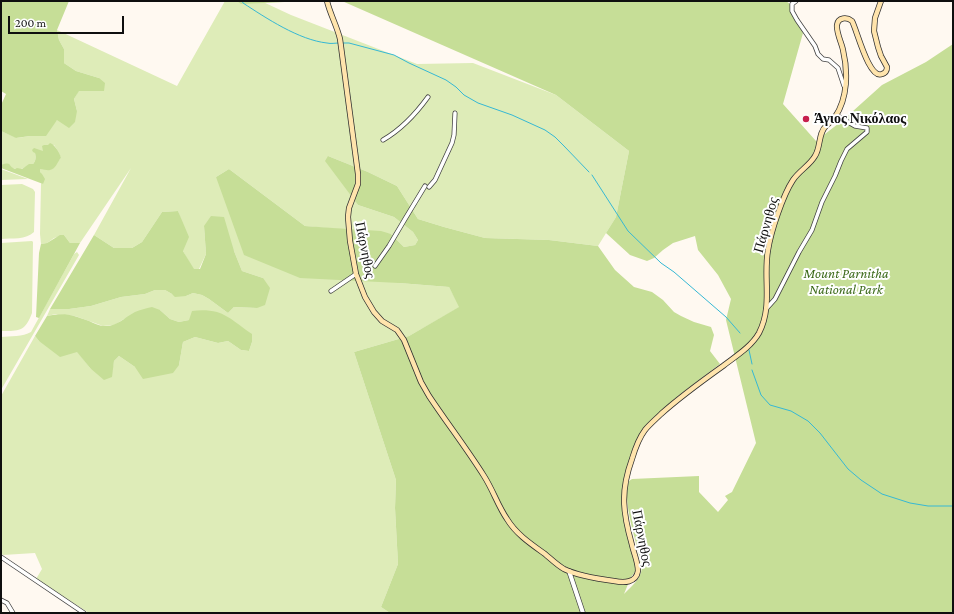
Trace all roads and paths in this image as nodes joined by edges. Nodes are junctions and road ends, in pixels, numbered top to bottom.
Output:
1 (327, 1) edge
2 (796, 1) edge
3 (881, 1) edge
4 (844, 89) junction
5 (428, 97) dead end
6 (455, 113) dead end
7 (836, 115) junction
8 (383, 140) dead end
9 (375, 266) dead end
10 (356, 274) junction
11 (331, 291) dead end
12 (766, 309) junction
13 (1, 558) edge
14 (569, 571) junction
15 (1, 600) edge
16 (13, 613) edge
17 (84, 613) edge
18 (584, 613) edge

1 - 10 main road, Πάρνηθος
2 - 4 street
3 - 4 main road, Πάρνηθος
4 - 7 main road, Πάρνηθος
5 - 8 street
6 - 9 street
7 - 12 main road, Πάρνηθος
7 - 12 street
10 - 11 street
10 - 14 main road, Πάρνηθος
12 - 14 main road, Πάρνηθος
13 - 17 street
14 - 18 street
15 - 16 street

